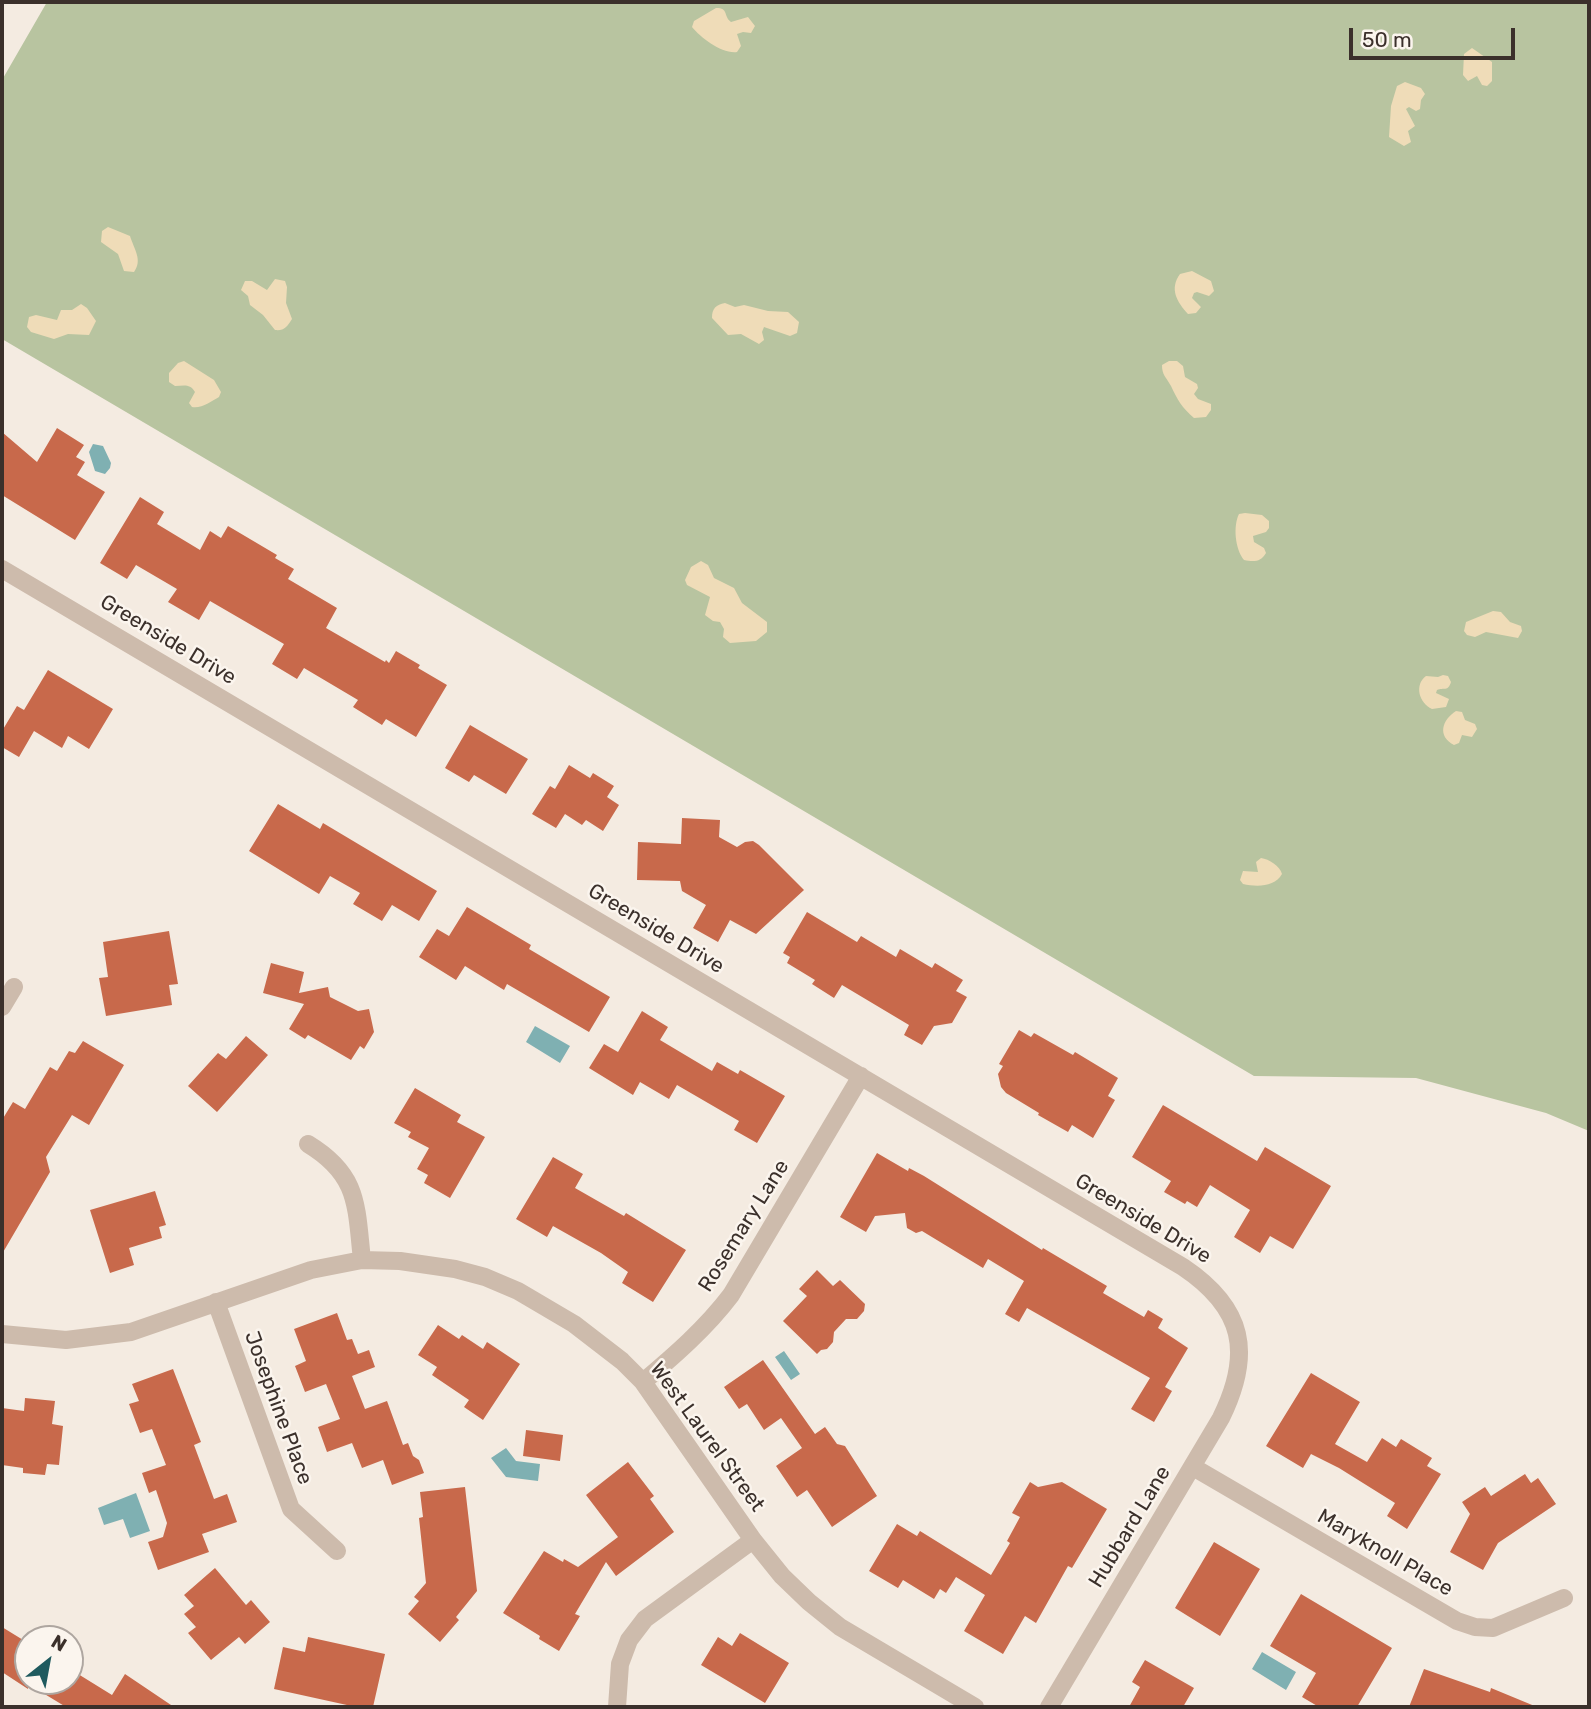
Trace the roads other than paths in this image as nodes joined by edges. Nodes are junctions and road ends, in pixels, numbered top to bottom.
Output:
1 (2, 569) edge
2 (14, 987) dead end
3 (2, 1007) edge
4 (861, 1076) junction
5 (308, 1144) dead end
6 (362, 1260) junction
7 (216, 1302) junction
8 (2, 1334) edge
9 (1240, 1365) joint
10 (643, 1382) junction
11 (1193, 1467) junction
12 (753, 1540) junction
13 (337, 1551) dead end
14 (1564, 1598) dead end
15 (617, 1707) edge
16 (975, 1707) edge
17 (1049, 1707) edge

1 - 4 street, Greenside Drive
2 - 3 street
4 - 9 street, Greenside Drive
4 - 10 street, Rosemary Lane
5 - 6 street
6 - 7 street, West Laurel Street
6 - 10 street, West Laurel Street
7 - 8 street, West Laurel Street
7 - 13 street, Josephine Place
9 - 11 street, Hubbard Lane
10 - 12 street, West Laurel Street
11 - 14 street, Maryknoll Place
11 - 17 street, Hubbard Lane
12 - 15 street
12 - 16 street, West Laurel Street

